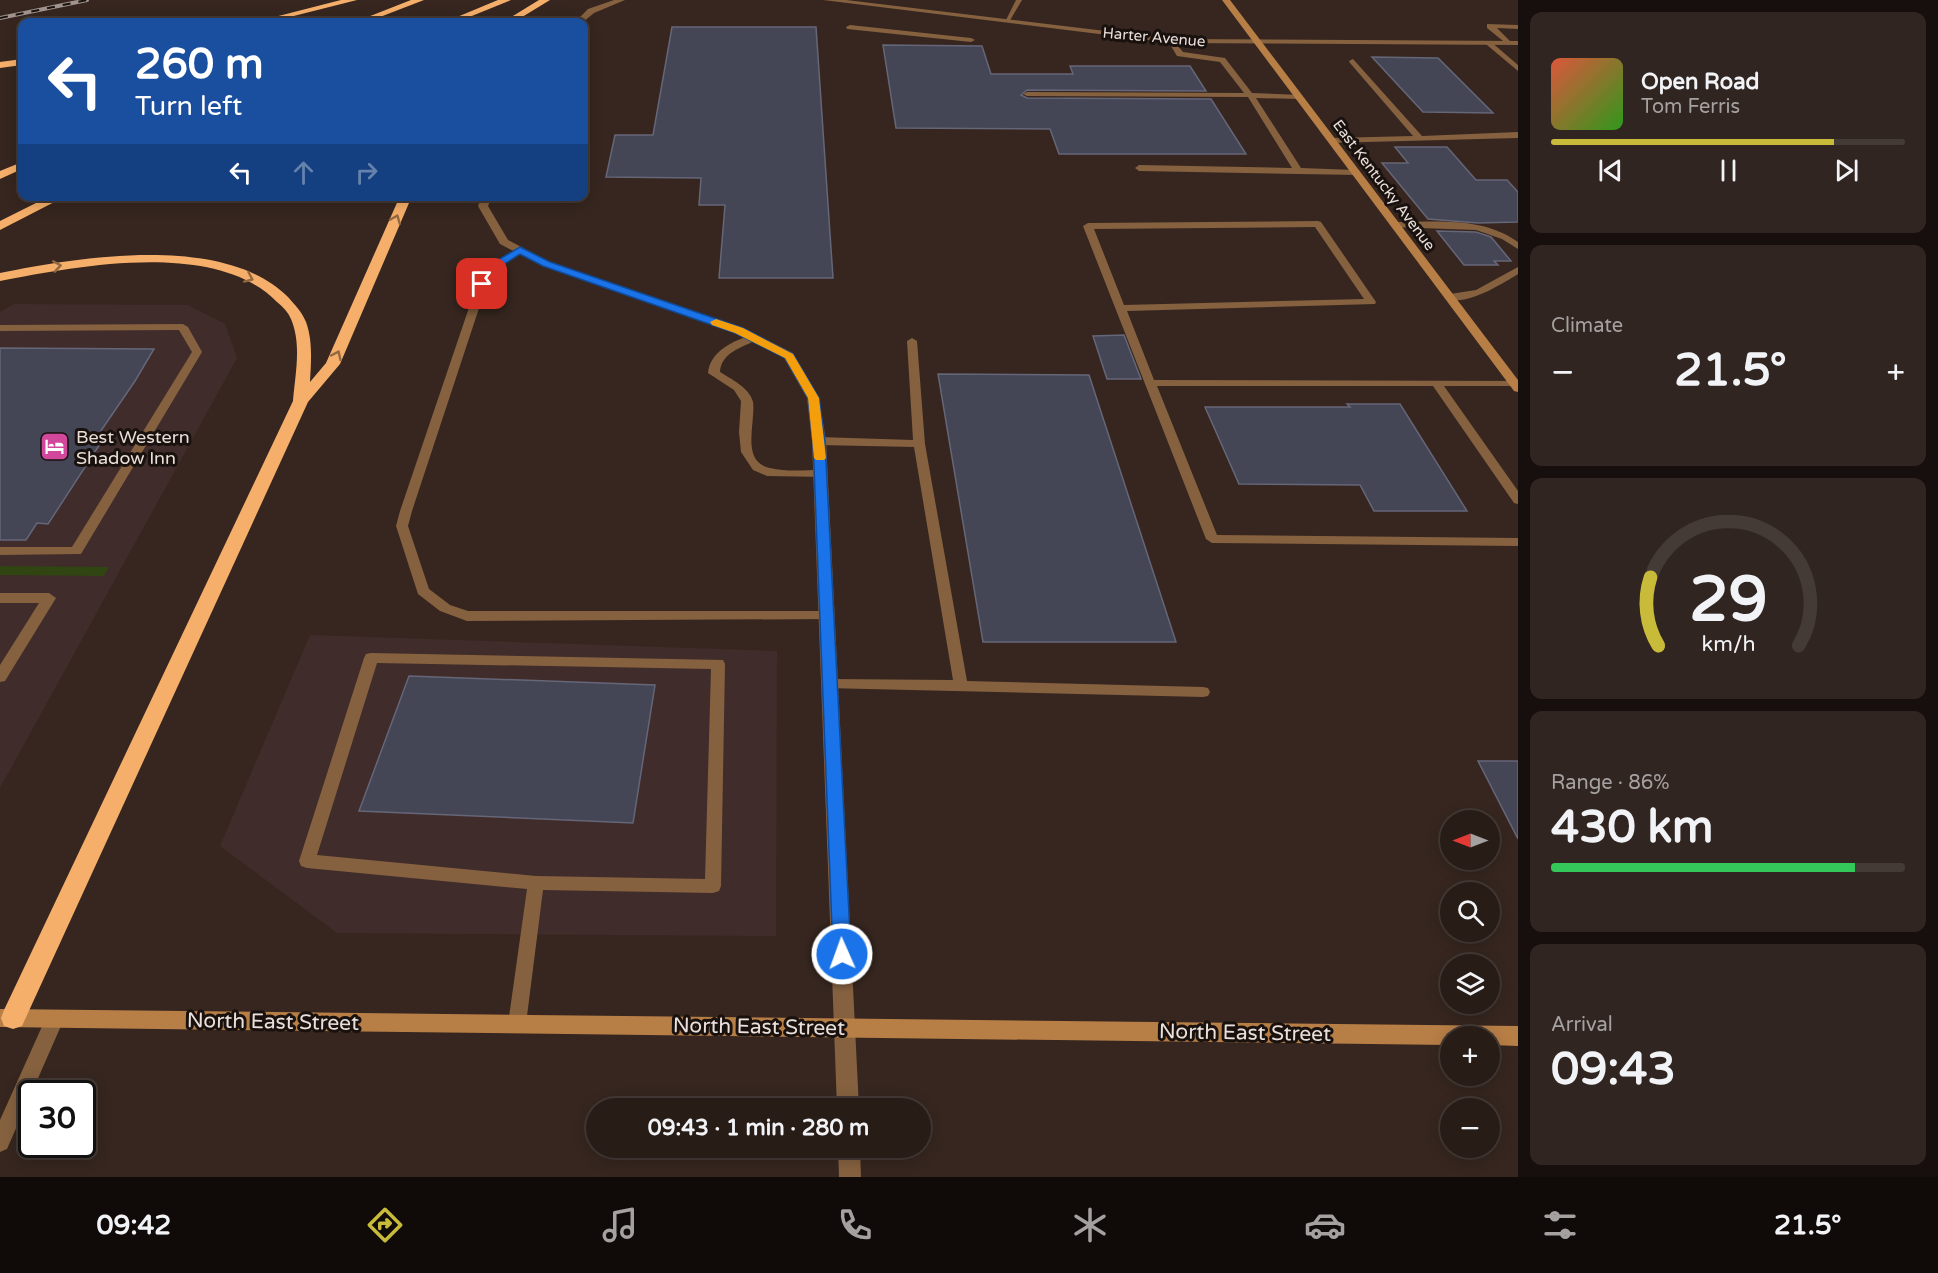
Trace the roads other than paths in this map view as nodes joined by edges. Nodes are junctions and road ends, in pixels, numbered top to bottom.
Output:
1 (352, 0) edge
2 (419, 0) edge
3 (506, 0) edge
4 (545, 0) edge
5 (621, 0) edge
6 (827, 0) edge
7 (1019, 0) edge
8 (1226, 0) edge
9 (277, 18) edge
10 (371, 18) edge
11 (460, 18) edge
12 (515, 18) edge
13 (583, 18) edge
14 (1007, 21) junction
15 (850, 27) dead end
16 (1518, 27) edge
17 (972, 40) dead end
18 (1172, 41) junction
19 (1257, 42) junction
20 (1490, 43) junction
21 (1508, 43) junction
22 (1518, 43) edge
23 (1353, 61) dead end
24 (18, 63) edge
25 (0, 65) edge
26 (1518, 69) edge
27 (1027, 94) dead end
28 (1250, 95) junction
29 (1298, 97) junction
30 (1518, 135) edge
31 (1420, 139) junction
32 (1332, 141) junction
33 (18, 167) edge
34 (1139, 168) dead end
35 (1299, 171) junction
36 (1356, 173) junction
37 (0, 175) edge
38 (50, 201) edge
39 (404, 201) edge
40 (485, 201) edge
41 (1395, 225) junction
42 (0, 226) edge
43 (1518, 246) edge
44 (520, 250) junction
45 (1518, 270) edge
46 (0, 277) edge
47 (1450, 297) junction
48 (1120, 308) junction
49 (0, 328) edge
50 (753, 338) junction
51 (912, 340) dead end
52 (1150, 383) junction
53 (1437, 384) junction
54 (1516, 386) edge
55 (301, 401) junction
56 (819, 441) junction
57 (919, 444) junction
58 (821, 474) junction
59 (1518, 500) edge
60 (1518, 542) edge
61 (0, 551) edge
62 (0, 598) edge
63 (827, 616) junction
64 (0, 677) edge
65 (830, 684) junction
66 (961, 686) junction
67 (1203, 692) dead end
68 (536, 883) junction
69 (7, 1018) edge
70 (55, 1019) junction
71 (517, 1024) junction
72 (846, 1028) junction
73 (1518, 1036) edge
74 (848, 1098) edge
75 (0, 1142) edge
76 (849, 1158) edge
77 (850, 1177) edge

1 - 9 highway
2 - 10 highway
3 - 11 highway
4 - 12 highway
5 - 13 street
6 - 14 street, Harter Avenue
7 - 14 lane
8 - 19 street, East Kentucky Avenue
14 - 18 street, Harter Avenue
15 - 17 lane
16 - 21 lane
18 - 19 street, Harter Avenue
18 - 28 lane
19 - 20 street, Harter Avenue
19 - 29 street, East Kentucky Avenue
20 - 21 street, Harter Avenue
20 - 26 lane
21 - 22 street, Harter Avenue
23 - 31 lane
24 - 25 highway
27 - 28 lane
28 - 29 lane
28 - 35 lane
29 - 32 street, East Kentucky Avenue
30 - 31 lane
31 - 32 lane
32 - 36 street, East Kentucky Avenue
33 - 37 highway
34 - 35 lane
35 - 36 lane
36 - 41 street, East Kentucky Avenue
38 - 42 highway
55 -> 39 highway
40 - 44 street
41 - 43 lane
41 - 47 street, East Kentucky Avenue
44 - 50 street
44 - 63 lane
45 - 47 lane
46 -> 55 highway
47 - 54 street, East Kentucky Avenue
48 - 48 lane
48 - 52 lane
49 - 61 lane
50 - 56 street
50 - 58 lane
51 - 57 lane
52 - 53 lane
52 - 60 lane
53 - 54 lane
53 - 59 lane
55 - 69 highway
56 - 57 lane
56 - 58 street
57 - 66 lane
58 - 63 street
62 - 64 lane
63 - 65 street
65 - 66 lane
65 - 72 street
66 - 67 lane
68 - 68 lane
68 - 71 lane
69 - 70 street, North East Street
70 - 71 street, North East Street
70 - 75 lane
71 - 72 street, North East Street
72 - 73 street, North East Street
72 - 74 street
76 - 77 street

